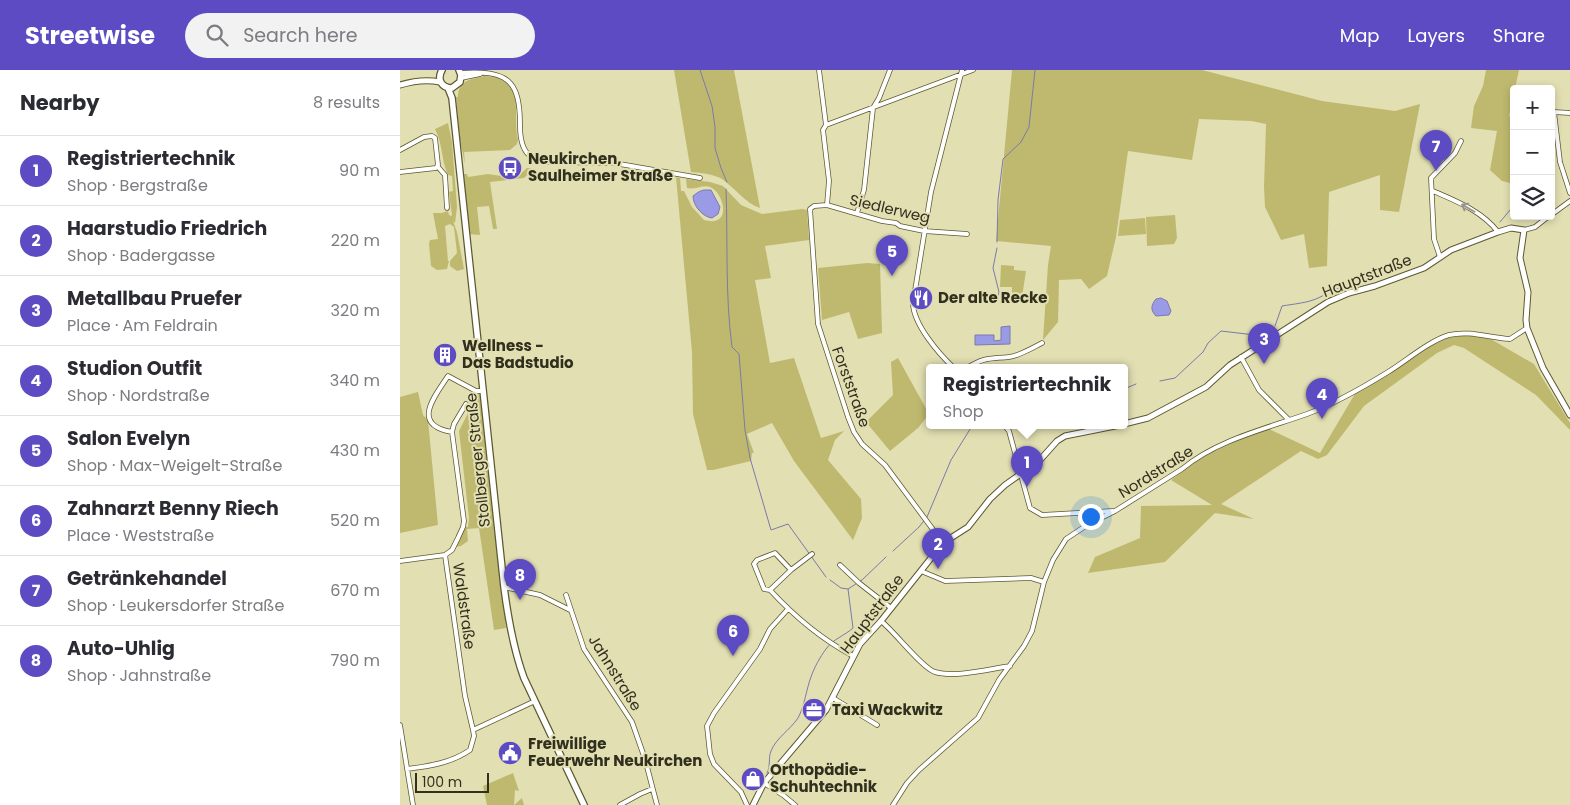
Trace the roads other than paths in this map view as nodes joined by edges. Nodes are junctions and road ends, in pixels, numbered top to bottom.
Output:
1 (819, 70) edge
2 (890, 70) edge
3 (974, 70) edge
4 (440, 72) edge
5 (962, 72) edge
6 (460, 74) edge
7 (430, 80) junction
8 (440, 82) junction
9 (400, 86) edge
10 (455, 87) junction
11 (448, 88) junction
12 (452, 98) junction
13 (873, 108) junction
14 (1570, 113) edge
15 (826, 125) junction
16 (1461, 141) dead end
17 (400, 150) edge
18 (438, 167) junction
19 (400, 172) edge
20 (700, 178) dead end
21 (1433, 191) junction
22 (1570, 193) edge
23 (1570, 201) edge
24 (827, 205) junction
25 (448, 208) dead end
26 (810, 210) joint
27 (1555, 212) edge
28 (856, 213) junction
29 (1545, 220) edge
30 (1524, 230) junction
31 (924, 231) junction
32 (1498, 232) junction
33 (967, 234) dead end
34 (1440, 257) junction
35 (1527, 328) junction
36 (1042, 344) dead end
37 (1241, 357) junction
38 (950, 364) edge
39 (975, 364) edge
40 (483, 391) junction
41 (466, 404) dead end
42 (1570, 414) edge
43 (1288, 419) junction
44 (1128, 423) edge
45 (1007, 429) edge
46 (1099, 429) edge
47 (452, 432) junction
48 (1021, 473) junction
49 (1115, 510) junction
50 (943, 542) junction
51 (445, 555) junction
52 (810, 556) dead end
53 (400, 561) edge
54 (840, 566) dead end
55 (791, 570) junction
56 (921, 570) junction
57 (1044, 582) junction
58 (504, 587) junction
59 (770, 590) junction
60 (566, 595) dead end
61 (891, 608) junction
62 (788, 609) junction
63 (570, 610) junction
64 (881, 621) junction
65 (853, 656) junction
66 (1010, 666) junction
67 (833, 698) junction
68 (535, 700) junction
69 (400, 725) edge
70 (877, 725) dead end
71 (473, 730) junction
72 (407, 769) junction
73 (764, 783) junction
74 (652, 789) junction
75 (412, 805) edge
76 (584, 805) edge
77 (620, 805) edge
78 (656, 805) edge
79 (747, 805) edge
80 (752, 805) edge
81 (795, 805) edge
82 (893, 805) edge

1 - 15 street
2 - 13 street
3 - 5 street
4 - 7 street
4 - 8 main road
5 - 13 street
5 - 31 street
6 - 10 main road, Stollberger Straße
6 - 20 street
7 - 8 street
7 - 9 street
8 - 11 main road
10 - 11 main road
10 - 12 main road, Stollberger Straße
11 - 12 main road, Stollberger Straße
12 - 40 main road, Stollberger Straße
13 - 15 street
13 - 28 street
14 - 22 street
15 - 24 street
16 - 21 street
17 - 18 street
18 - 19 street
18 - 25 street
32 -> 21 street
21 - 34 street
23 - 27 street, Hauptstraße
24 - 26 street, Siedlerweg
24 - 28 street, Siedlerweg
26 - 50 street, Forststraße
28 - 31 street, Siedlerweg
29 - 30 street, Hauptstraße
30 - 32 street, Hauptstraße
30 - 35 street
31 - 33 street, Siedlerweg
31 - 38 street
32 - 34 street, Hauptstraße
34 - 37 street, Hauptstraße
35 - 42 street
35 - 43 street, Nordstraße
36 - 39 street
37 - 43 street
37 - 44 street, Hauptstraße
40 - 47 street
40 - 58 main road, Stollberger Straße
41 - 47 street
43 - 49 street, Nordstraße
45 - 48 street
46 - 48 street, Hauptstraße
47 - 51 street, Waldstraße
48 - 49 street
48 - 50 street, Hauptstraße
49 - 57 street, Nordstraße
50 - 56 street, Hauptstraße
51 - 53 street
51 - 71 street, Waldstraße
52 - 55 street
54 - 61 street
55 - 59 street
55 - 59 street
56 - 57 street
56 - 61 street, Hauptstraße
57 - 66 street, Nordstraße
58 - 63 street
58 - 68 main road, Stollberger Straße
59 - 62 street
60 - 63 street, Jahnstraße
61 - 64 street, Hauptstraße
62 - 65 street
62 - 79 street
63 - 74 street, Jahnstraße
64 - 65 street, Hauptstraße
64 - 66 street
65 - 67 street, Hauptstraße
66 - 82 street, Nordstraße
67 - 70 street
67 - 73 street, Hauptstraße
68 - 71 street
68 - 76 main road, Stollberger Straße
69 - 72 street
71 - 72 street
72 - 75 street
73 - 80 street, Hauptstraße
73 - 81 street
74 - 77 street
74 - 78 street, Jahnstraße

